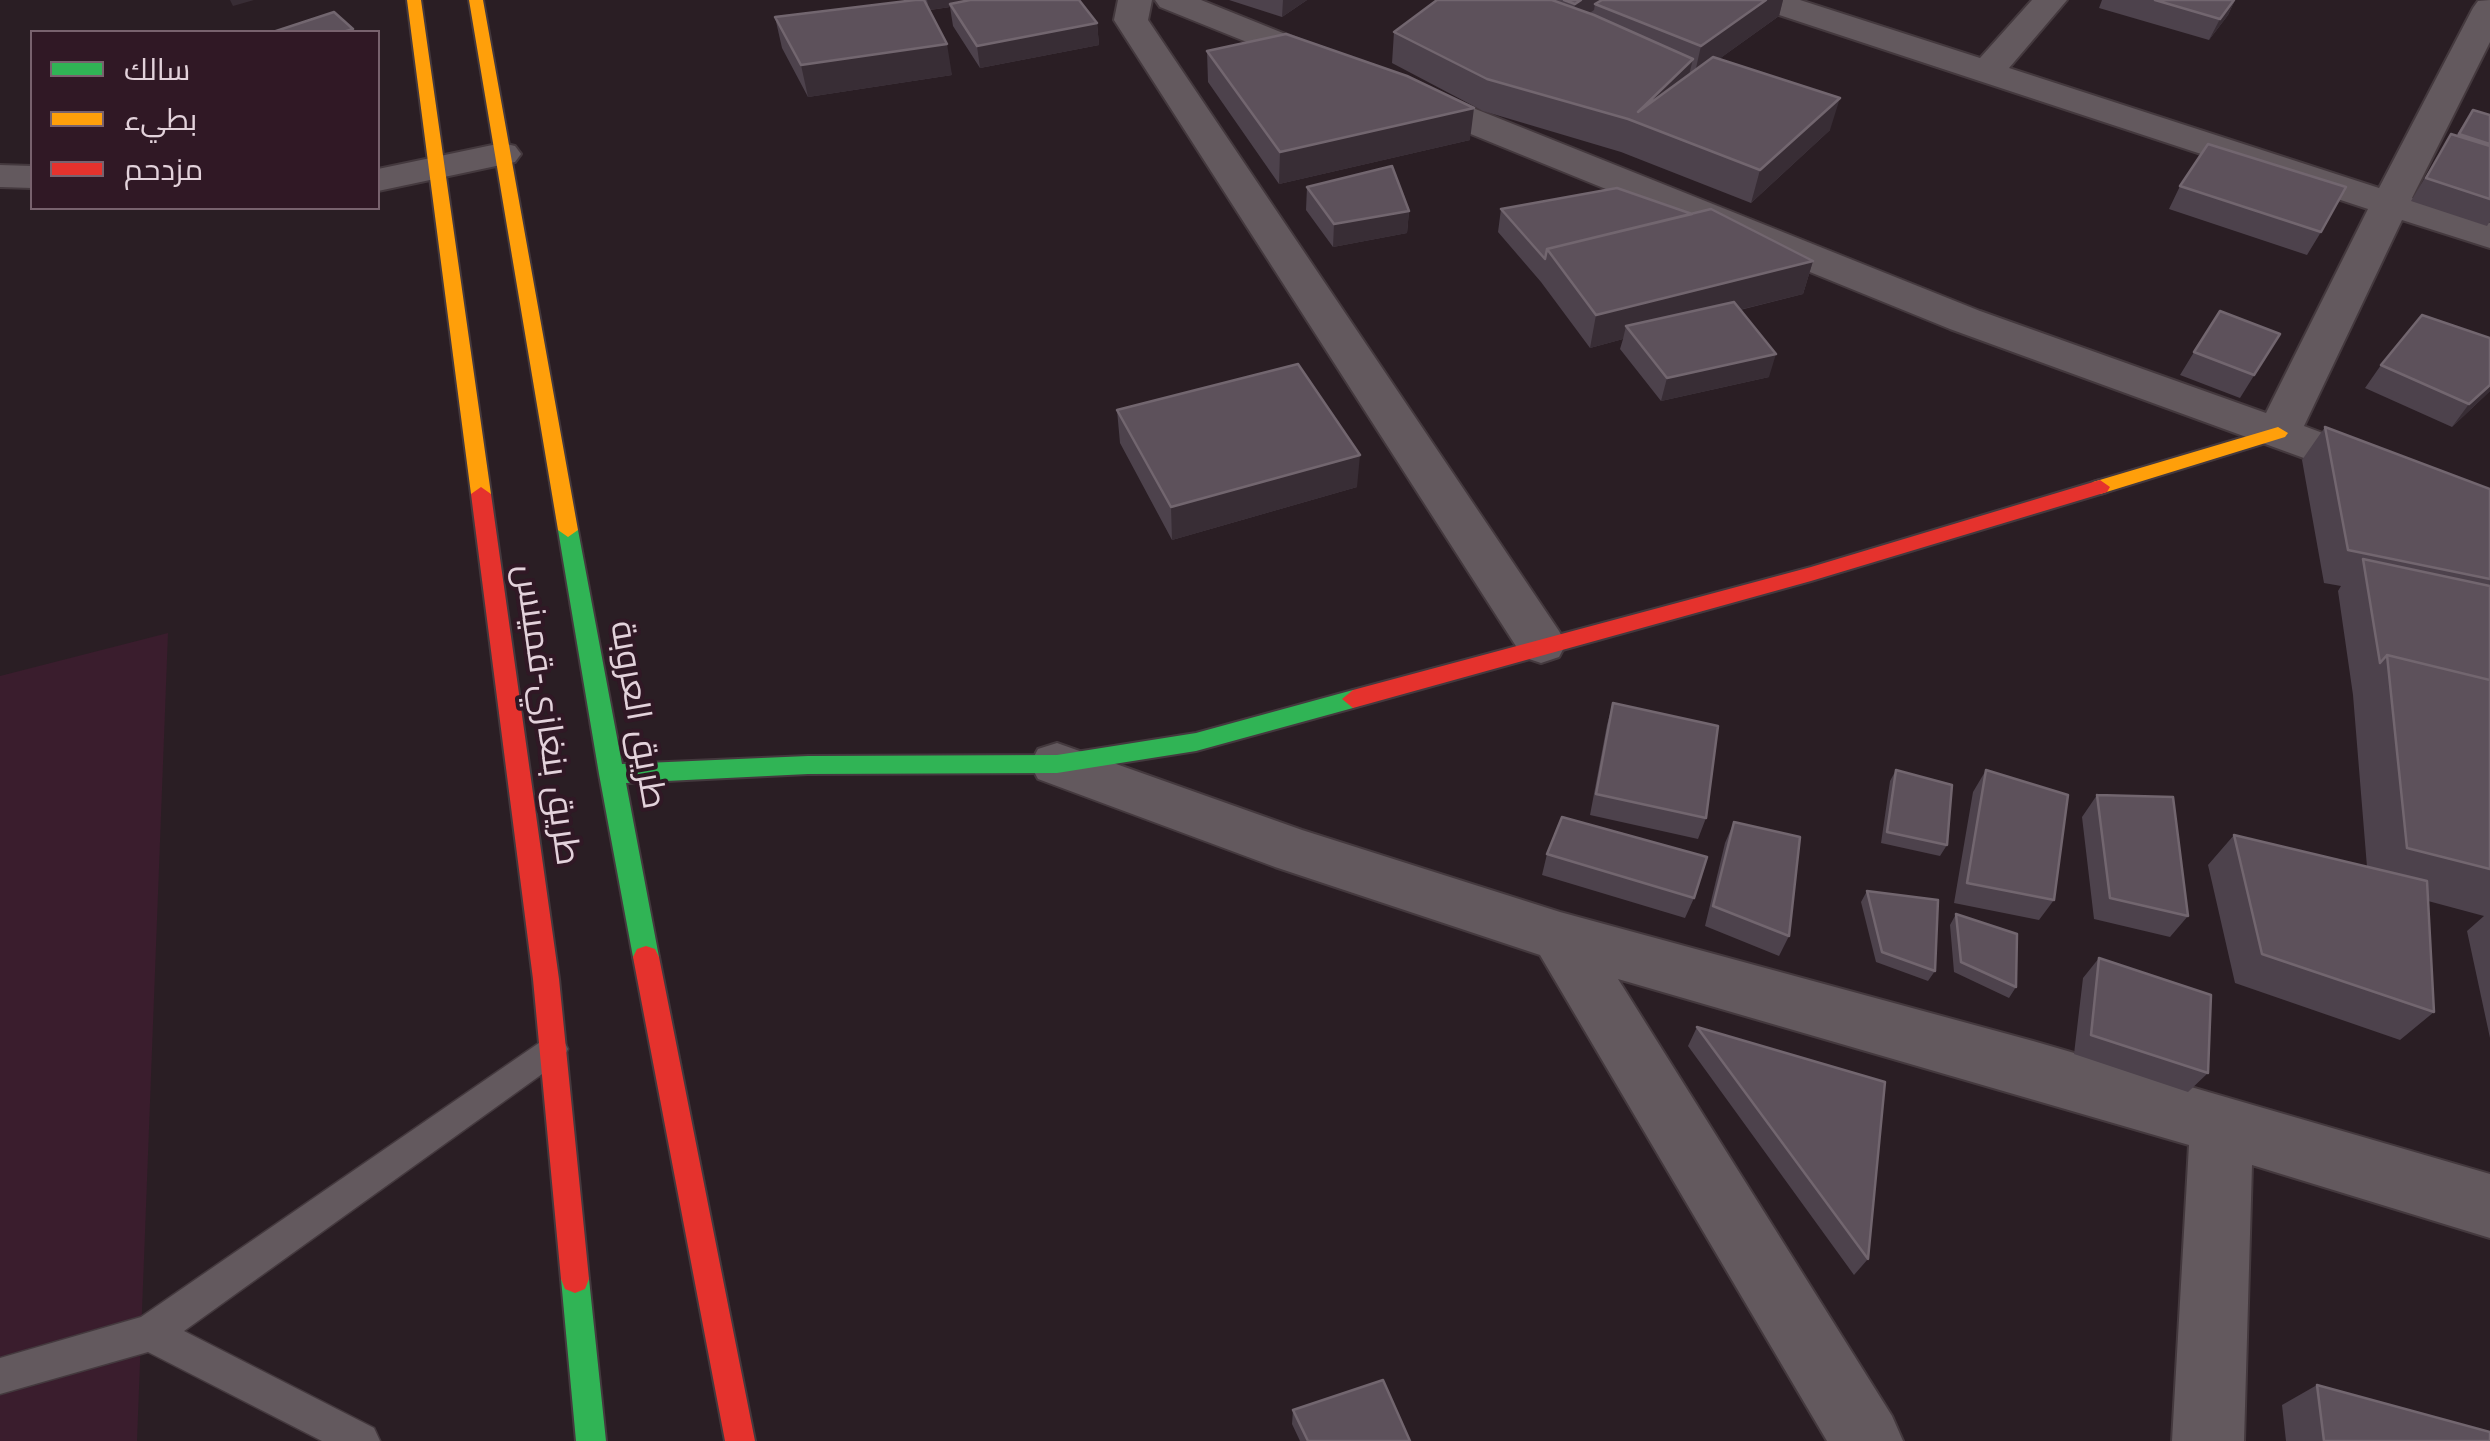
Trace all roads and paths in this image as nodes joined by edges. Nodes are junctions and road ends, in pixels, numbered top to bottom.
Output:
1 (414, 0) edge
2 (476, 0) edge
3 (1135, 0) edge
4 (1172, 0) edge
5 (1767, 0) edge
6 (2050, 0) edge
7 (2490, 8) edge
8 (1988, 71) junction
9 (502, 154) junction
10 (436, 169) junction
11 (0, 176) edge
12 (30, 177) edge
13 (380, 180) edge
14 (2390, 204) junction
15 (2490, 236) edge
16 (2278, 433) junction
17 (2348, 460) edge
18 (1541, 644) junction
19 (1057, 764) junction
20 (611, 774) junction
21 (1560, 937) junction
22 (554, 1048) junction
23 (2222, 1125) junction
24 (2490, 1206) edge
25 (150, 1333) junction
26 (0, 1376) edge
27 (361, 1441) edge
28 (591, 1441) edge
29 (740, 1441) edge
30 (1866, 1441) edge
31 (2208, 1441) edge

1 - 10 main road, طريق بنغازي-قمينس
2 - 9 main road, طريق العروبة
3 - 18 street
4 - 16 street
5 - 8 street
6 - 8 street
7 - 14 street
8 - 14 street
9 - 10 street
9 - 20 main road, طريق العروبة
10 - 13 street
10 - 22 main road, طريق بنغازي-قمينس
11 - 12 street
14 - 15 street
14 - 16 street
16 - 17 street
16 - 18 main road
18 - 19 main road
19 - 20 main road
19 - 21 street
20 - 29 main road, طريق العروبة
21 - 23 street
21 - 30 street
22 - 25 lane
22 - 28 main road, طريق بنغازي-قمينس
23 - 24 street
23 - 31 street
25 - 26 lane
25 - 27 lane

